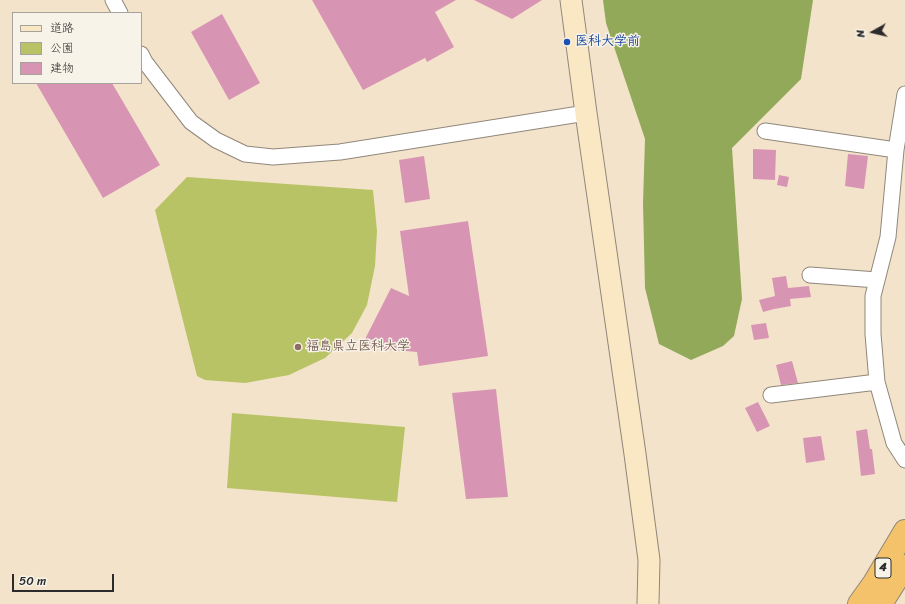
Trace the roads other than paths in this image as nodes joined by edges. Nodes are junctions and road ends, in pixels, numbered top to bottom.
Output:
1 (113, 0) edge
2 (571, 0) edge
3 (119, 12) edge
4 (142, 56) edge
5 (905, 94) edge
6 (586, 113) junction
7 (765, 131) dead end
8 (896, 150) junction
9 (810, 275) dead end
10 (877, 280) junction
11 (877, 382) junction
12 (771, 395) dead end
13 (905, 460) edge
14 (905, 531) edge
15 (905, 566) edge
16 (648, 604) edge
17 (859, 604) edge
18 (881, 604) edge

1 - 3 street
2 - 6 street
4 - 6 street
5 - 8 street
6 - 16 street
7 - 8 street
8 - 10 street
9 - 10 street
10 - 11 street
11 - 12 street
11 - 13 street
14 - 17 highway, 4
15 - 18 highway, 4

